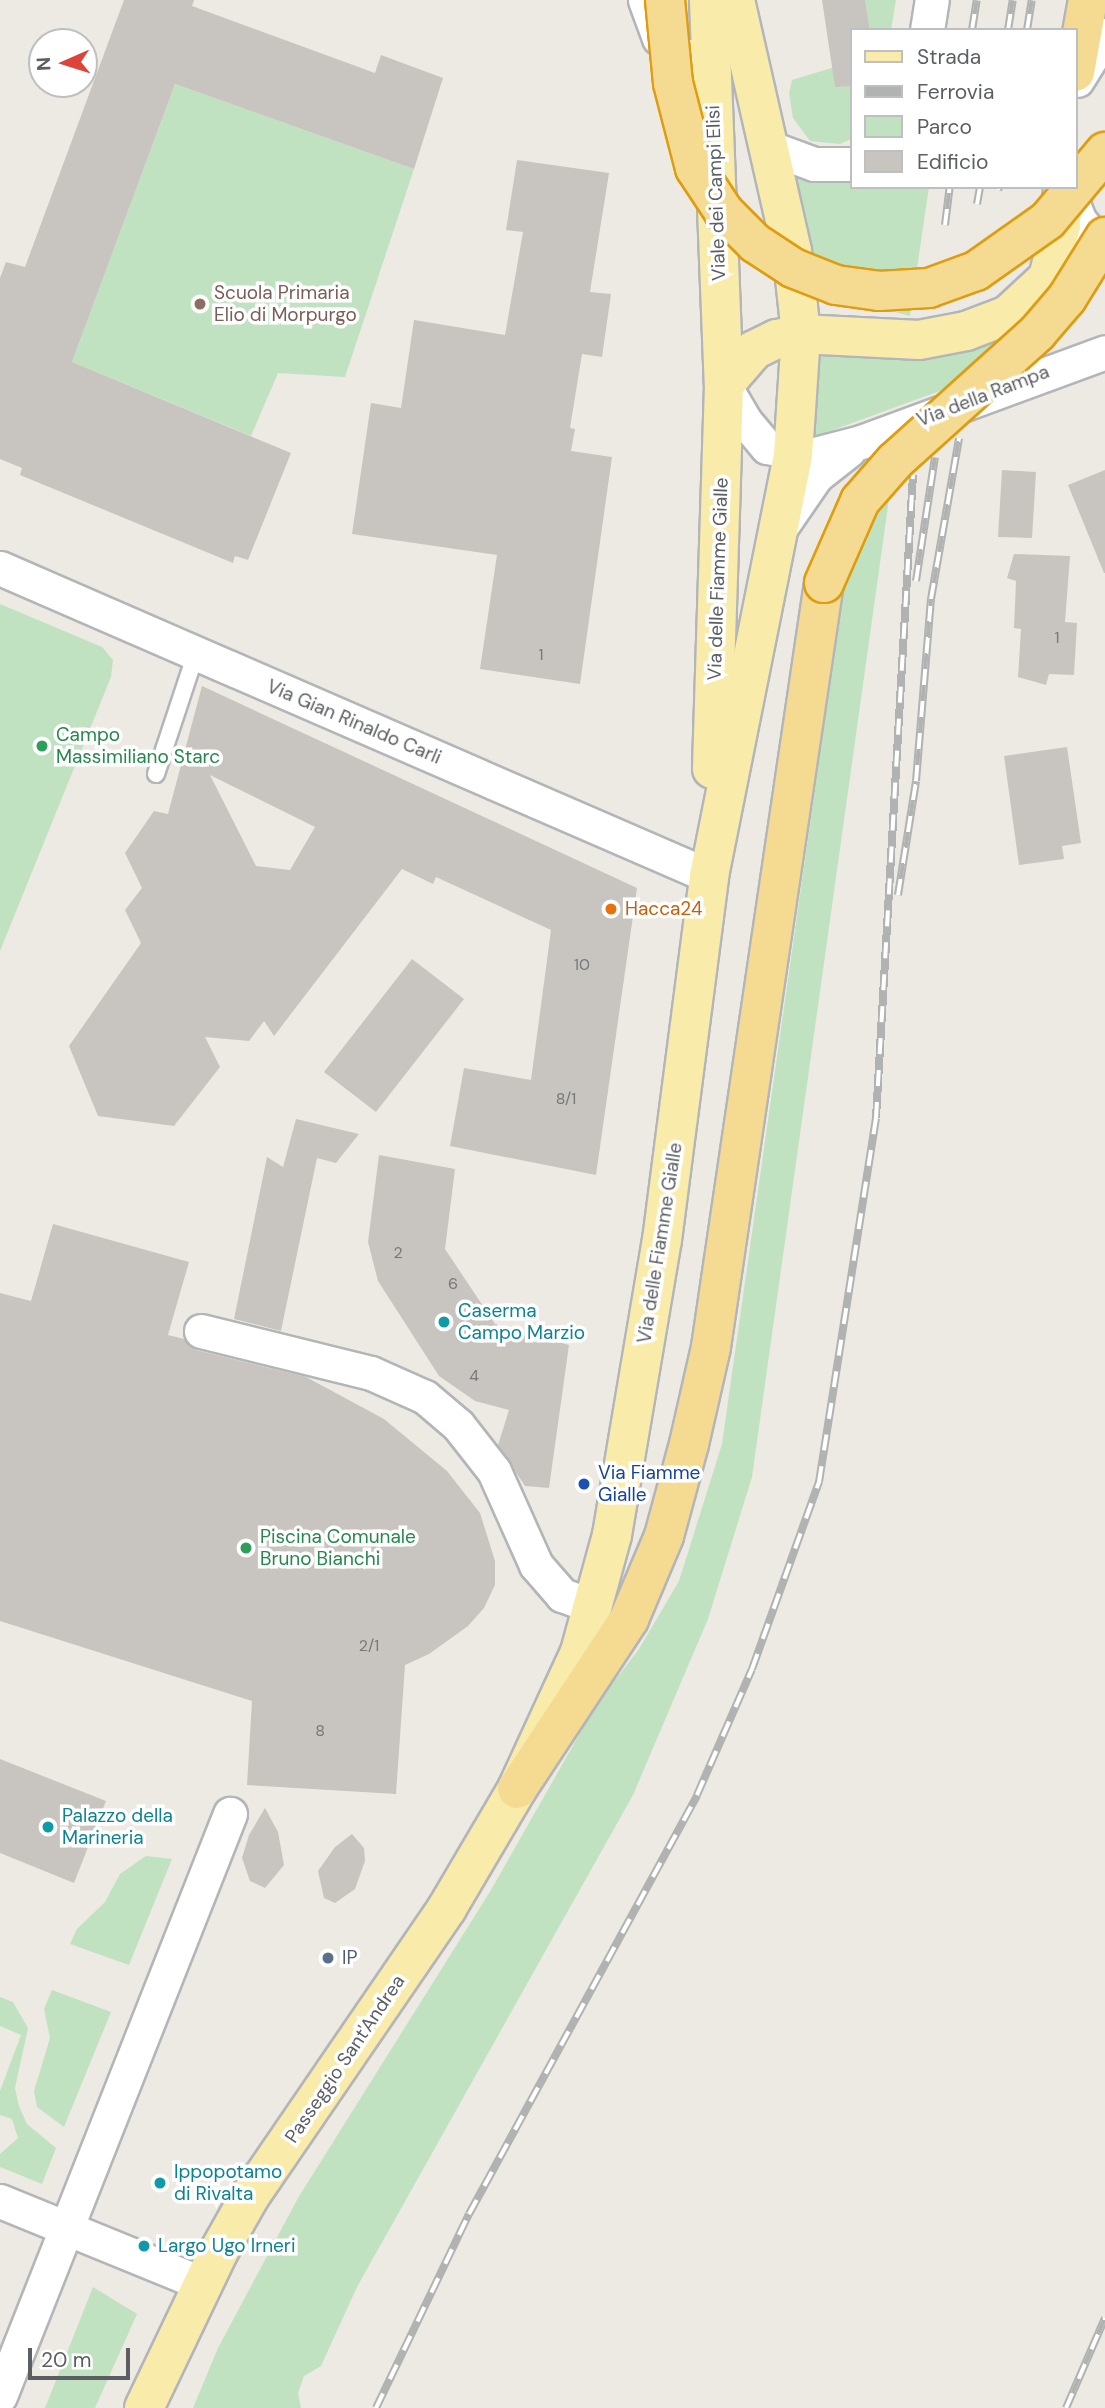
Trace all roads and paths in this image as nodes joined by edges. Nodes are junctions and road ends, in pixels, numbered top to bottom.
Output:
1 (645, 0) edge
2 (666, 0) edge
3 (709, 0) edge
4 (735, 0) edge
5 (932, 0) edge
6 (1088, 0) edge
7 (927, 28) edge
8 (1105, 35) edge
9 (712, 55) junction
10 (1077, 61) edge
11 (1077, 80) edge
12 (768, 147) junction
13 (1105, 152) edge
14 (850, 164) edge
15 (1077, 185) edge
16 (1064, 189) edge
17 (1065, 189) edge
18 (1074, 189) edge
19 (1105, 237) edge
20 (1105, 251) edge
21 (801, 334) junction
22 (1105, 352) edge
23 (724, 386) junction
24 (861, 442) junction
25 (793, 455) junction
26 (780, 529) junction
27 (0, 568) edge
28 (196, 653) junction
29 (156, 774) dead end
30 (709, 876) junction
31 (201, 1331) dead end
32 (593, 1606) junction
33 (517, 1789) junction
34 (230, 1814) dead end
35 (0, 2201) edge
36 (67, 2228) junction
37 (203, 2284) junction
38 (0, 2396) edge
39 (144, 2408) edge

1 - 9 street
2 - 18 highway, bridge
3 - 9 main road, Viale dei Campi Elisi
4 - 12 main road
5 - 7 street
6 - 10 highway
8 - 11 street
9 - 23 main road, Viale dei Campi Elisi
12 - 14 street
12 - 21 main road
13 - 15 highway, bridge
16 - 21 main road
17 - 20 street
19 - 33 highway, bridge
21 - 23 main road
21 - 25 main road, Via delle Fiamme Gialle
22 - 24 street, Via della Rampa
23 - 25 street
23 - 30 main road, Via delle Fiamme Gialle
24 - 25 street, Via della Rampa
24 - 26 street, Via della Rampa
25 - 26 main road, Via delle Fiamme Gialle
26 - 30 main road, Via delle Fiamme Gialle
27 - 28 street, Via Gian Rinaldo Carli
28 - 29 lane
28 - 30 street, Via Gian Rinaldo Carli
30 - 32 main road, Via delle Fiamme Gialle
31 - 32 street
32 - 33 main road, Via delle Fiamme Gialle
33 - 37 main road, Passeggio Sant'Andrea
34 - 36 street
35 - 36 street
36 - 37 street
36 - 38 street
37 - 39 main road, Passeggio Sant'Andrea

